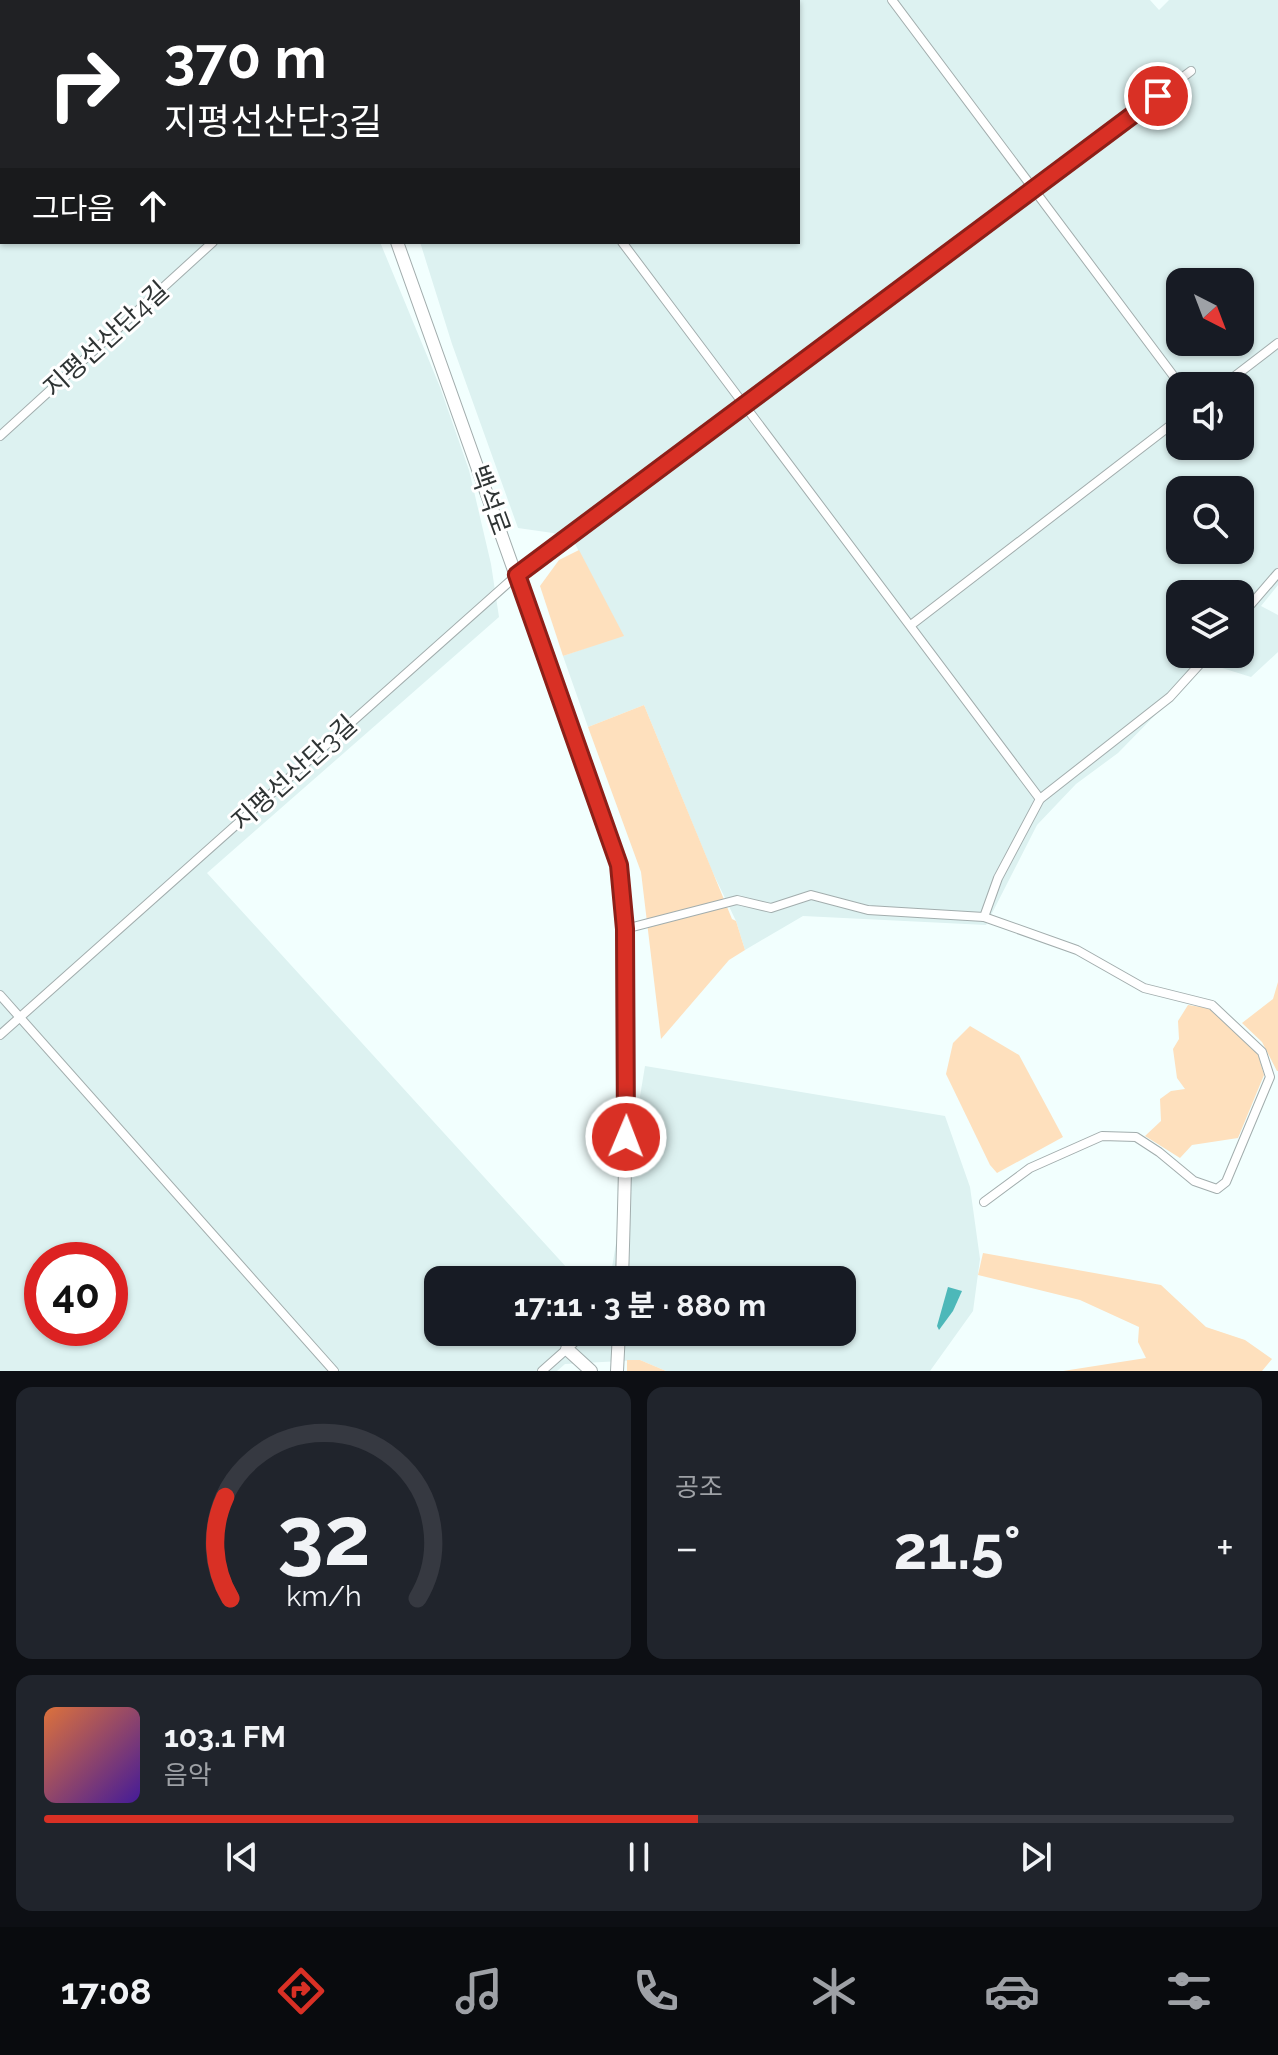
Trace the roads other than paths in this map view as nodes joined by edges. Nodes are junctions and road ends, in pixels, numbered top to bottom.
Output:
1 (892, 0) edge
2 (1191, 71) dead end
3 (1033, 191) junction
4 (197, 244) edge
5 (211, 244) edge
6 (398, 244) edge
7 (624, 244) edge
8 (203, 251) junction
9 (1278, 343) edge
10 (1170, 372) edge
11 (1240, 372) edge
12 (744, 403) junction
13 (1166, 429) edge
14 (0, 436) edge
15 (1278, 573) edge
16 (517, 575) junction
17 (1254, 601) edge
18 (911, 625) junction
19 (1196, 668) edge
20 (1040, 799) junction
21 (984, 917) junction
22 (625, 929) junction
23 (0, 995) edge
24 (19, 1017) junction
25 (0, 1035) edge
26 (984, 1202) dead end
27 (622, 1266) edge
28 (570, 1346) edge
29 (618, 1346) edge
30 (567, 1349) junction
31 (334, 1371) edge
32 (542, 1371) edge
33 (591, 1371) edge
34 (617, 1371) edge

1 - 3 street
2 - 3 street, 지평선산단3길
3 - 10 street
3 - 12 street, 지평선산단3길
4 - 8 street
5 - 8 street, 지평선산단4길
6 - 16 street, 백석로
7 - 12 street
8 - 14 street, 지평선산단4길
9 - 11 street
12 - 16 street, 지평선산단3길
12 - 18 street
13 - 18 street
15 - 17 street
16 - 22 street, 백석로
16 - 24 street, 지평선산단3길
18 - 20 street
19 - 20 street
20 - 21 street
21 - 22 street
21 - 26 street
22 - 27 street, 백석로
23 - 24 street
24 - 25 street, 지평선산단3길
24 - 31 street
28 - 30 street
29 - 34 street
30 - 32 street
30 - 33 street

